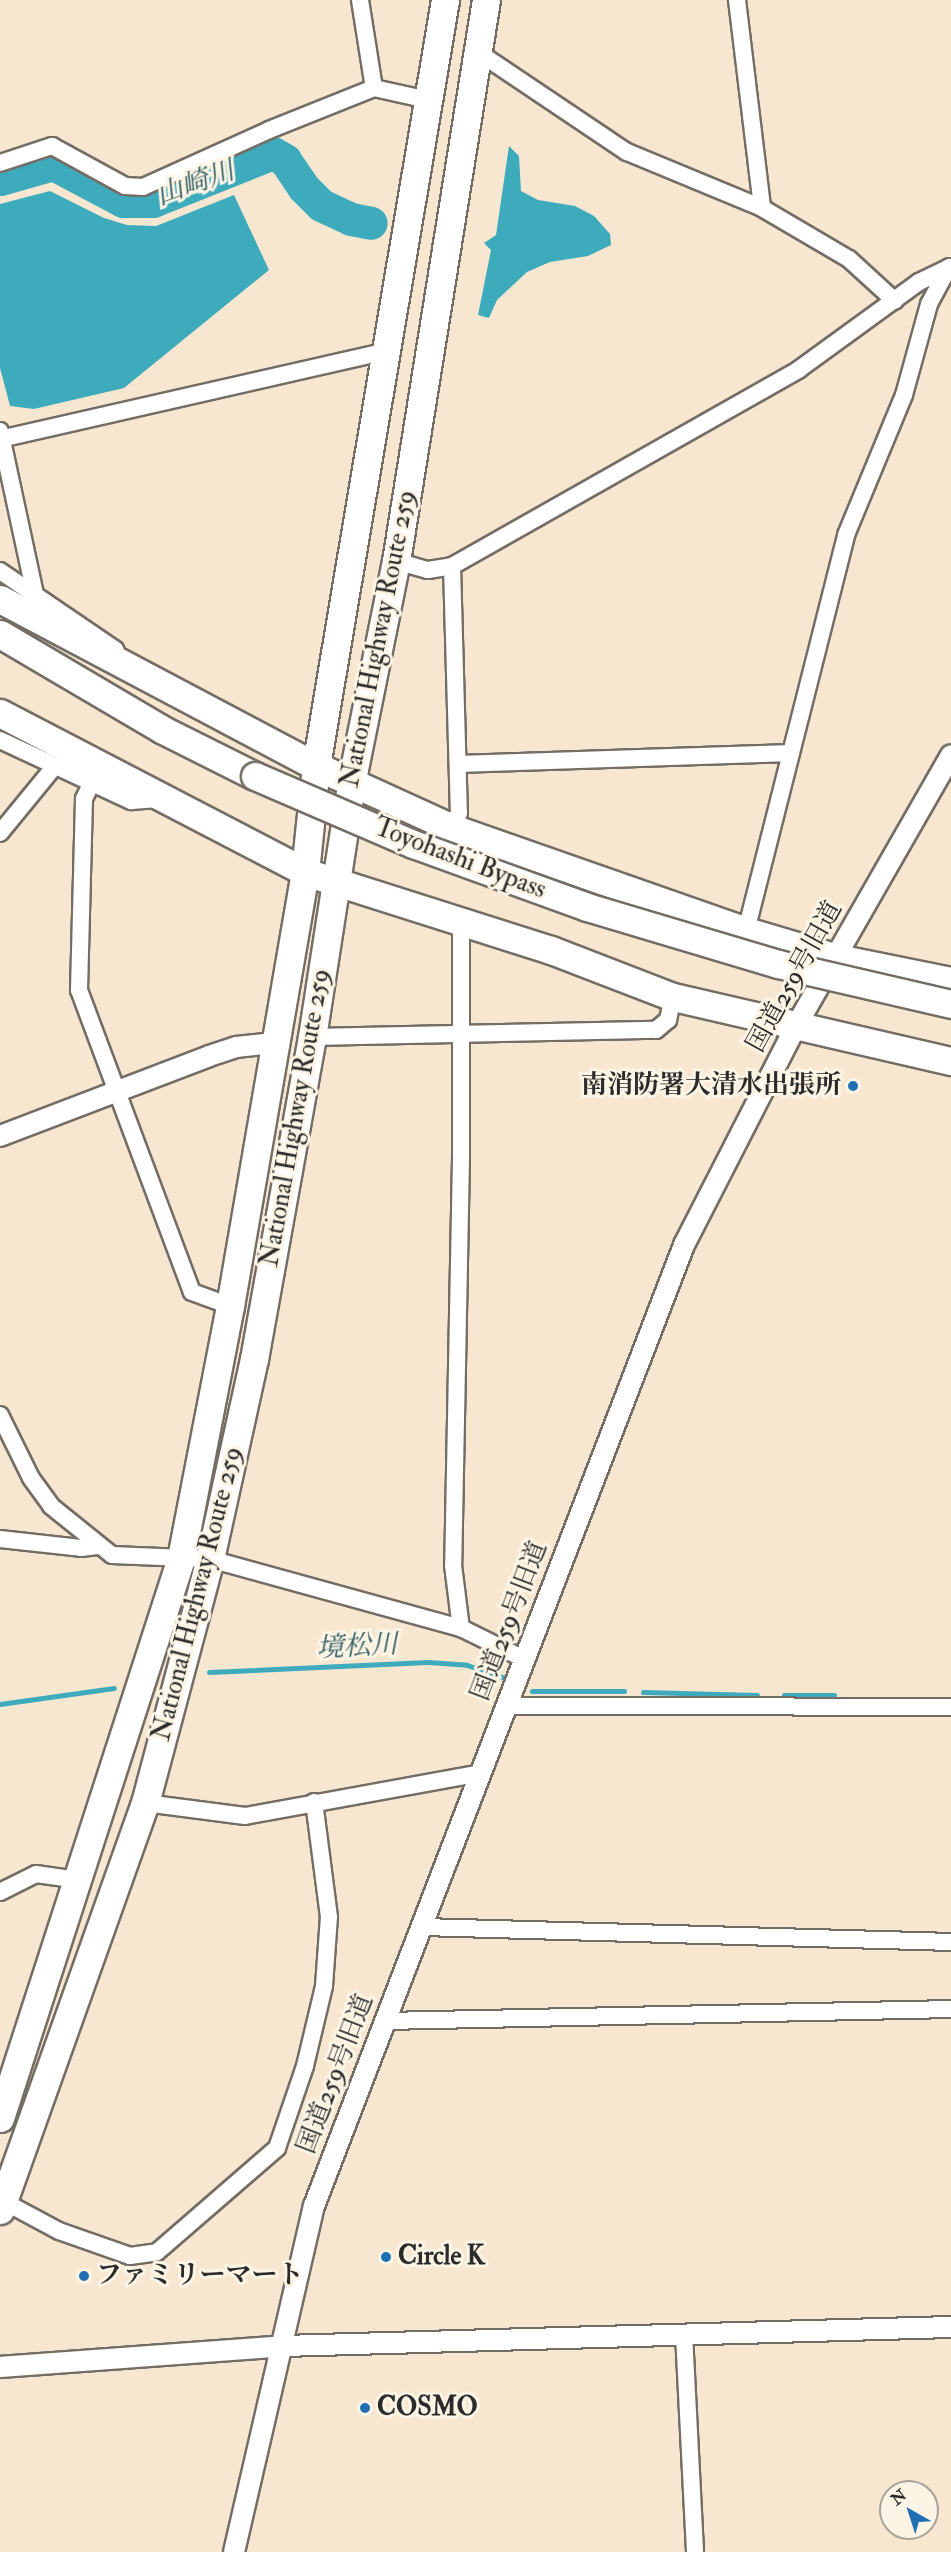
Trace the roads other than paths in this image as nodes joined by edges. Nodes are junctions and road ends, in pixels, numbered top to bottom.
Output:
1 (360, 0) edge
2 (445, 0) edge
3 (486, 0) edge
4 (736, 0) edge
5 (478, 52) junction
6 (374, 88) junction
7 (428, 100) junction
8 (0, 163) edge
9 (762, 208) junction
10 (950, 267) edge
11 (895, 301) junction
12 (387, 351) junction
13 (1, 436) edge
14 (396, 561) junction
15 (452, 566) junction
16 (0, 572) edge
17 (35, 594) junction
18 (0, 599) edge
19 (0, 634) edge
20 (140, 675) junction
21 (0, 713) edge
22 (0, 740) edge
23 (791, 753) junction
24 (951, 754) edge
25 (458, 764) junction
26 (316, 765) junction
27 (54, 767) junction
28 (352, 779) junction
29 (91, 784) junction
30 (159, 799) junction
31 (452, 828) junction
32 (0, 833) edge
33 (305, 872) junction
34 (334, 882) junction
35 (460, 925) junction
36 (746, 931) junction
37 (837, 958) junction
38 (951, 981) edge
39 (673, 997) junction
40 (951, 1004) edge
41 (796, 1026) junction
42 (462, 1032) junction
43 (312, 1037) junction
44 (275, 1043) junction
45 (951, 1061) edge
46 (117, 1091) junction
47 (0, 1136) edge
48 (230, 1306) junction
49 (0, 1415) edge
50 (0, 1539) edge
51 (97, 1546) junction
52 (180, 1558) junction
53 (210, 1559) junction
54 (461, 1628) junction
55 (524, 1659) junction
56 (506, 1706) junction
57 (951, 1707) edge
58 (482, 1773) junction
59 (314, 1802) junction
60 (145, 1803) junction
61 (78, 1880) junction
62 (1, 1890) edge
63 (422, 1927) junction
64 (951, 1942) edge
65 (951, 2009) edge
66 (386, 2020) junction
67 (0, 2118) edge
68 (2, 2206) edge
69 (951, 2327) edge
70 (684, 2334) junction
71 (283, 2346) junction
72 (0, 2367) edge
73 (234, 2552) edge
74 (695, 2552) edge

1 - 6 street
2 - 7 highway, National Highway Route 259
3 - 5 highway, National Highway Route 259
4 - 9 street
5 - 9 street
5 - 14 highway, National Highway Route 259
6 - 7 street
6 - 8 street
7 - 12 highway, National Highway Route 259
9 - 11 street
10 - 11 street
10 - 23 street
11 - 15 street
12 - 13 street
12 - 26 highway, National Highway Route 259
13 - 17 street
14 - 15 street
14 - 28 highway, National Highway Route 259
15 - 25 street
16 - 17 street
17 - 20 street
18 - 20 highway
19 - 40 highway, Toyohashi Bypass, bridge
20 - 26 highway
21 - 30 highway
22 - 27 street
23 - 25 street
23 - 36 street
24 - 37 street, 国道259号旧道
25 - 31 street
26 - 28 highway
26 - 33 highway, National Highway Route 259
27 - 29 street
27 - 32 street
28 - 31 highway
28 - 34 highway, National Highway Route 259
29 - 30 street
29 - 46 street
30 - 33 highway
31 - 36 highway
33 - 34 highway
33 - 44 highway, National Highway Route 259
34 - 35 highway
34 - 43 highway, National Highway Route 259
35 - 39 highway
35 - 42 street
36 - 37 highway
37 - 38 highway
37 - 41 street, 国道259号旧道
39 - 41 highway
39 - 42 street
41 - 45 highway
41 - 55 street, 国道259号旧道
42 - 43 street
42 - 54 street
43 - 53 highway, National Highway Route 259
44 - 46 street
44 - 48 highway, National Highway Route 259
46 - 47 street
46 - 48 street
48 - 52 highway, National Highway Route 259
49 - 51 street
50 - 51 street
51 - 52 street
52 - 53 street
52 - 61 highway, National Highway Route 259
53 - 54 street
53 - 60 highway, National Highway Route 259
54 - 55 street
55 - 56 street, 国道259号旧道
56 - 57 street
56 - 58 street, 国道259号旧道
58 - 59 street
58 - 63 street, 国道259号旧道
59 - 60 street
59 - 68 street
60 - 68 highway, National Highway Route 259
61 - 62 street
61 - 67 highway, National Highway Route 259
63 - 64 street
63 - 66 street, 国道259号旧道
65 - 66 street
66 - 71 street, 国道259号旧道
69 - 70 street
70 - 71 street
70 - 74 street
71 - 72 street
71 - 73 street, 国道259号旧道

